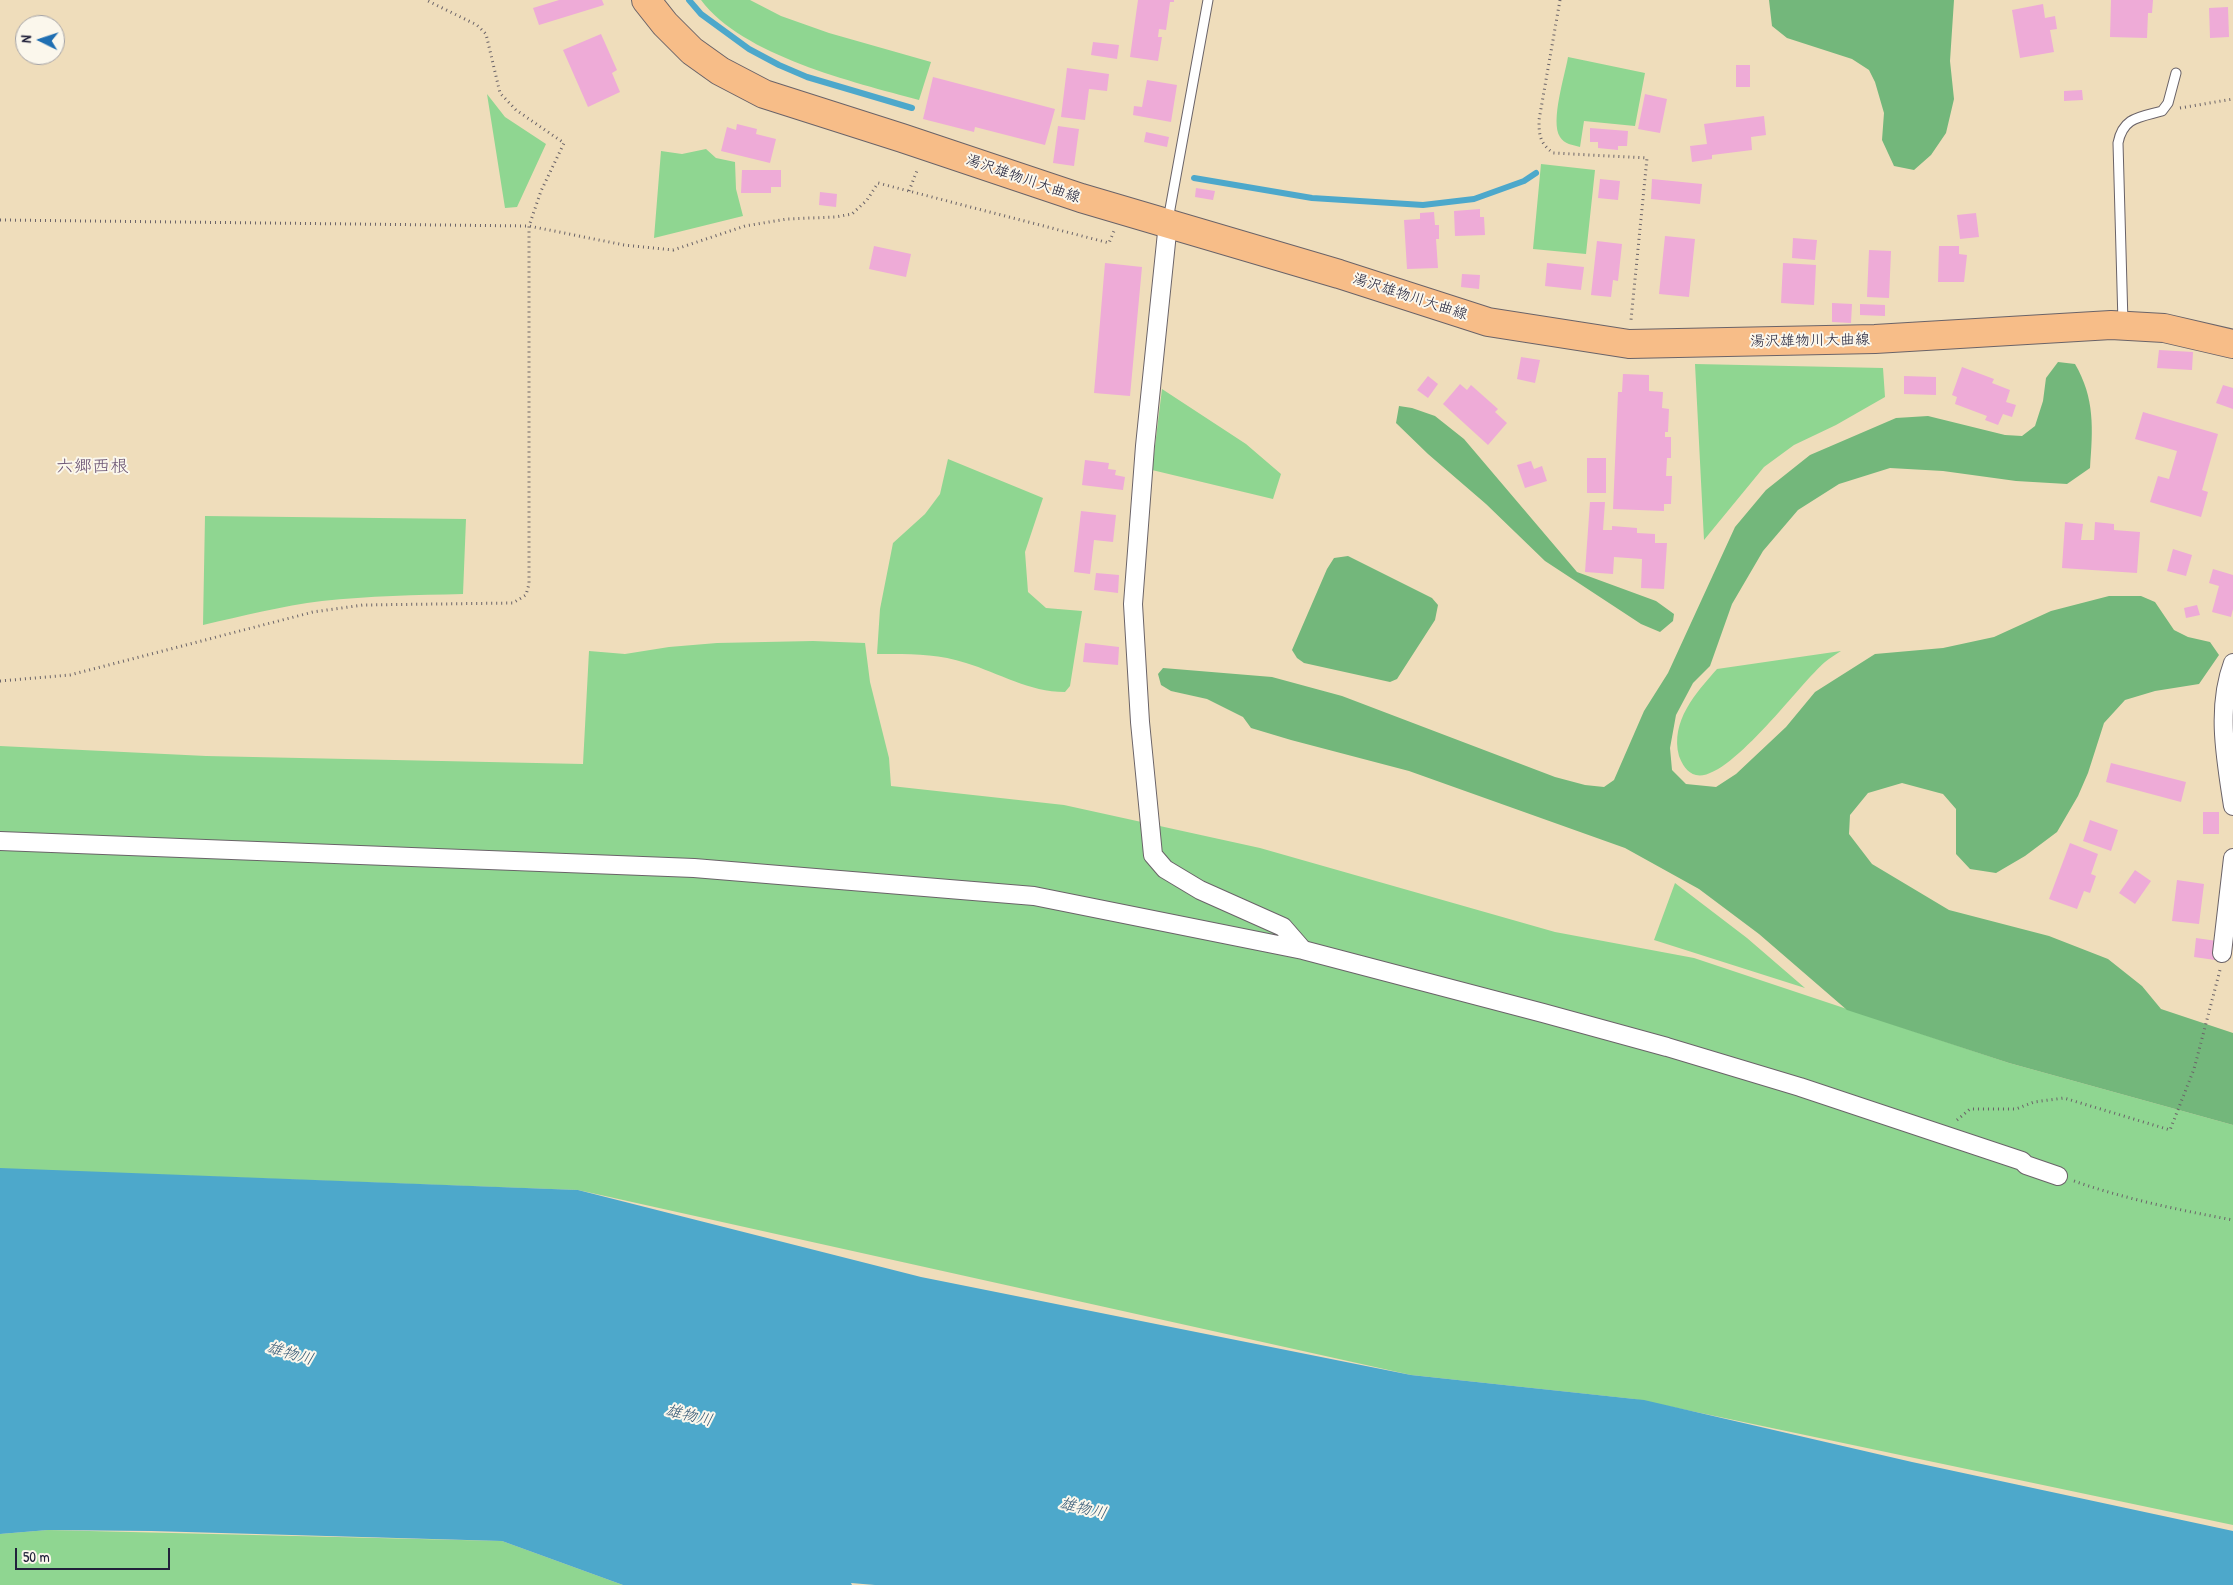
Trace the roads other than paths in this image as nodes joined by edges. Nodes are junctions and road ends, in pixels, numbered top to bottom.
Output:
1 (646, 0) edge
2 (1208, 0) edge
3 (2176, 74) dead end
4 (1168, 223) junction
5 (2123, 326) junction
6 (2233, 344) edge
7 (2233, 663) edge
8 (2233, 806) edge
9 (0, 841) edge
10 (2233, 858) edge
11 (1303, 950) junction
12 (2222, 953) road end
13 (2058, 1176) road end

1 - 4 main road, 湯沢雄物川大曲線
2 - 4 lane
3 - 5 lane
4 - 5 main road, 湯沢雄物川大曲線
4 - 11 street
5 - 6 main road, 湯沢雄物川大曲線
7 - 8 street
9 - 11 street
10 - 12 street
11 - 13 street

